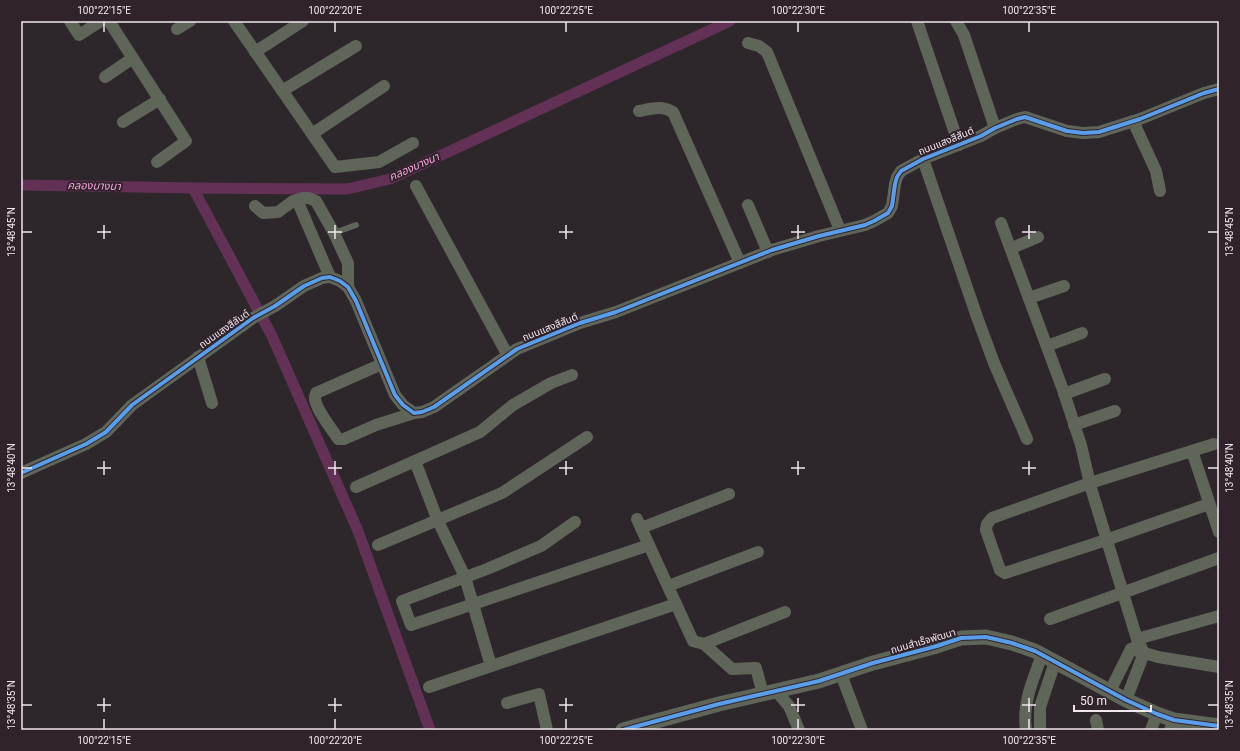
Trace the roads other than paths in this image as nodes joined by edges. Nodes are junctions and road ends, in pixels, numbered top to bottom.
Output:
1 (70, 21) edge
2 (100, 21) edge
3 (109, 21) edge
4 (190, 21) edge
5 (234, 21) edge
6 (303, 21) edge
7 (917, 21) edge
8 (956, 21) edge
9 (177, 29) dead end
10 (748, 43) dead end
11 (356, 46) dead end
12 (255, 52) junction
13 (133, 58) junction
14 (105, 77) dead end
15 (384, 86) dead end
16 (1219, 89) edge
17 (282, 91) junction
18 (160, 99) junction
19 (639, 111) dead end
20 (1133, 121) junction
21 (123, 122) dead end
22 (995, 128) junction
23 (312, 134) junction
24 (413, 143) dead end
25 (959, 145) junction
26 (923, 159) junction
27 (157, 162) dead end
28 (416, 186) dead end
29 (1160, 191) dead end
30 (297, 200) junction
31 (748, 205) dead end
32 (256, 206) dead end
33 (1001, 223) dead end
34 (356, 225) dead end
35 (840, 230) junction
36 (334, 233) junction
37 (1038, 237) dead end
38 (1012, 248) junction
39 (768, 252) junction
40 (740, 264) junction
41 (330, 277) junction
42 (1064, 286) dead end
43 (348, 288) junction
44 (1030, 298) junction
45 (1082, 333) dead end
46 (1047, 346) junction
47 (507, 354) junction
48 (198, 357) junction
49 (382, 364) junction
50 (572, 375) dead end
51 (1105, 379) dead end
52 (1064, 394) junction
53 (212, 403) dead end
54 (1115, 411) dead end
55 (414, 413) junction
56 (1074, 425) junction
57 (587, 437) dead end
58 (1027, 439) dead end
59 (1214, 444) dead end
60 (1192, 451) junction
61 (415, 461) junction
62 (21, 473) edge
63 (1090, 483) junction
64 (356, 487) dead end
65 (729, 494) dead end
66 (1210, 504) junction
67 (438, 521) junction
68 (575, 522) dead end
69 (1219, 532) edge
70 (1106, 540) junction
71 (378, 545) dead end
72 (649, 545) junction
73 (758, 552) dead end
74 (1219, 558) edge
75 (465, 577) junction
76 (668, 586) junction
77 (1122, 593) junction
78 (473, 604) junction
79 (676, 604) junction
80 (785, 612) dead end
81 (1219, 616) edge
82 (1050, 619) dead end
83 (704, 644) junction
84 (1138, 647) junction
85 (1049, 658) junction
86 (491, 666) junction
87 (1219, 667) edge
88 (841, 674) junction
89 (429, 687) dead end
90 (1110, 691) junction
91 (770, 692) junction
92 (1126, 700) junction
93 (507, 703) dead end
94 (1157, 714) junction
95 (1172, 725) edge
96 (1219, 726) edge
97 (547, 730) edge
98 (623, 730) edge
99 (799, 730) edge
100 (862, 730) edge
101 (1026, 730) edge
102 (1040, 730) edge
103 (1151, 730) edge

1 - 2 street
3 - 13 street
4 - 9 street
5 - 12 street
6 - 12 street
7 - 25 street
8 - 22 street
10 - 35 street
11 - 17 street
12 - 17 street
13 - 14 street
13 - 18 street
15 - 23 street
16 - 20 street, ถนนแสงสีสันต์
17 - 23 street
18 - 21 street
18 - 27 street
19 - 40 street
20 - 22 street, ถนนแสงสีสันต์
20 - 29 street
22 - 25 street, ถนนแสงสีสันต์
23 - 24 street
25 - 26 street, ถนนแสงสีสันต์
26 - 35 street, ถนนแสงสีสันต์
26 - 58 street
28 - 47 street
30 - 32 street
30 - 36 street
30 - 41 street
31 - 39 street
33 - 38 street
34 - 36 lane
35 - 39 street, ถนนแสงสีสันต์
36 - 43 street
37 - 38 street
38 - 44 street
39 - 40 street, ถนนแสงสีสันต์
40 - 47 street, ถนนแสงสีสันต์
41 - 43 street
41 - 48 street, ถนนแสงสีสันต์
42 - 44 street
43 - 49 street
44 - 46 street
45 - 46 street
46 - 52 street
47 - 55 street, ถนนแสงสีสันต์
48 - 53 street
48 - 62 street, ถนนแสงสีสันต์
49 - 55 street
49 - 55 street, ถนนแสงสีสันต์
50 - 61 street
51 - 52 street
52 - 56 street
54 - 56 street
56 - 63 street
57 - 67 street
59 - 60 street
60 - 63 street
60 - 66 street
61 - 64 street
61 - 67 street
63 - 70 street
63 - 70 street
65 - 72 street
66 - 69 street
66 - 70 street
67 - 71 street
67 - 75 street
68 - 75 street
70 - 77 street
72 - 76 street
72 - 78 street
73 - 76 street
74 - 77 street
75 - 78 street
75 - 78 street
76 - 79 street
77 - 82 street
77 - 84 street
78 - 86 street
79 - 83 street
79 - 86 street
80 - 83 street
81 - 84 street
83 - 91 street
84 - 87 street
84 - 90 street
84 - 92 street
85 - 88 street, ถนนสำเร็จพัฒนา
85 - 90 street, ถนนสำเร็จพัฒนา
85 - 101 street
85 - 102 street
86 - 89 street
88 - 91 street, ถนนสำเร็จพัฒนา
88 - 100 street
90 - 92 street, ถนนสำเร็จพัฒนา
91 - 98 street, ถนนสำเร็จพัฒนา
91 - 99 street
92 - 94 street, ถนนสำเร็จพัฒนา
93 - 97 street
94 - 95 street, ถนนสำเร็จพัฒนา
94 - 103 street
95 - 96 street, ถนนสำเร็จพัฒนา

